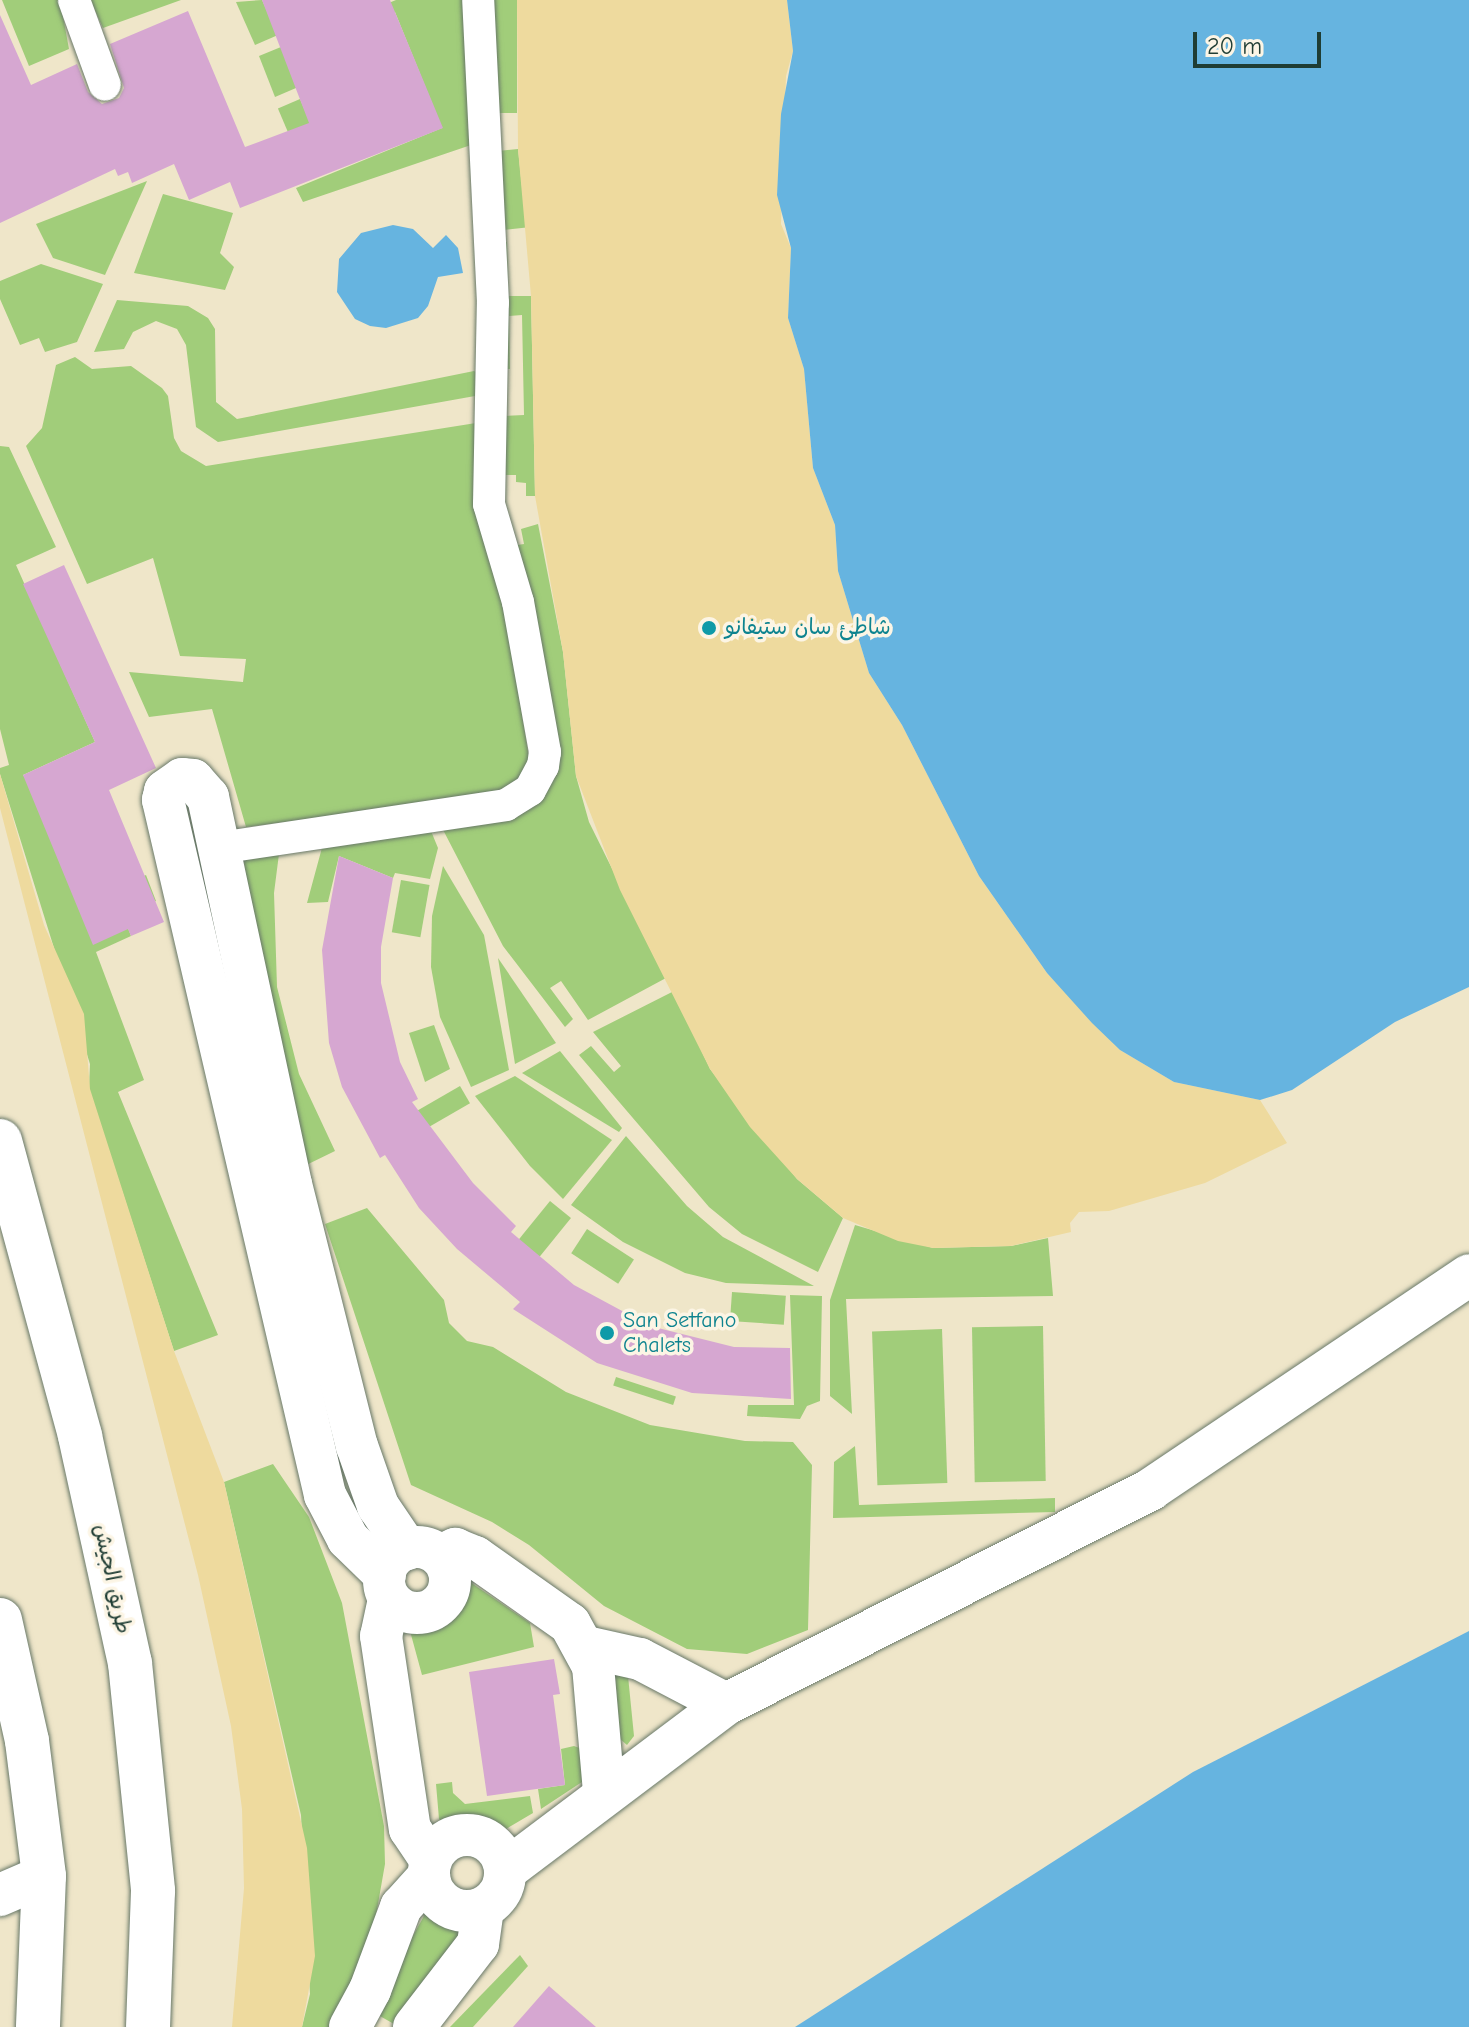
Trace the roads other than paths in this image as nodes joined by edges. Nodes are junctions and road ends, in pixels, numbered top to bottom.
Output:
1 (74, 0) edge
2 (478, 0) edge
3 (105, 85) dead end
4 (219, 848) junction
5 (0, 1141) edge
6 (1469, 1275) edge
7 (405, 1570) junction
8 (0, 1620) edge
9 (586, 1647) junction
10 (726, 1704) junction
11 (604, 1793) junction
12 (430, 1868) junction
13 (506, 1870) junction
14 (44, 1876) junction
15 (0, 1895) edge
16 (483, 1909) junction
17 (365, 2022) edge
18 (38, 2027) edge
19 (148, 2027) edge
20 (414, 2027) edge

1 - 3 street
2 - 4 street
4 - 7 street
4 - 7 street
5 - 19 highway, طريق الجيش
6 - 10 street
7 - 9 street
7 - 12 street
8 - 14 highway
9 - 10 street
9 - 11 street
10 - 11 street
11 - 13 street
12 - 13 street
12 - 16 street
12 - 17 street
13 - 16 street
14 - 15 street
14 - 18 highway
16 - 20 street

